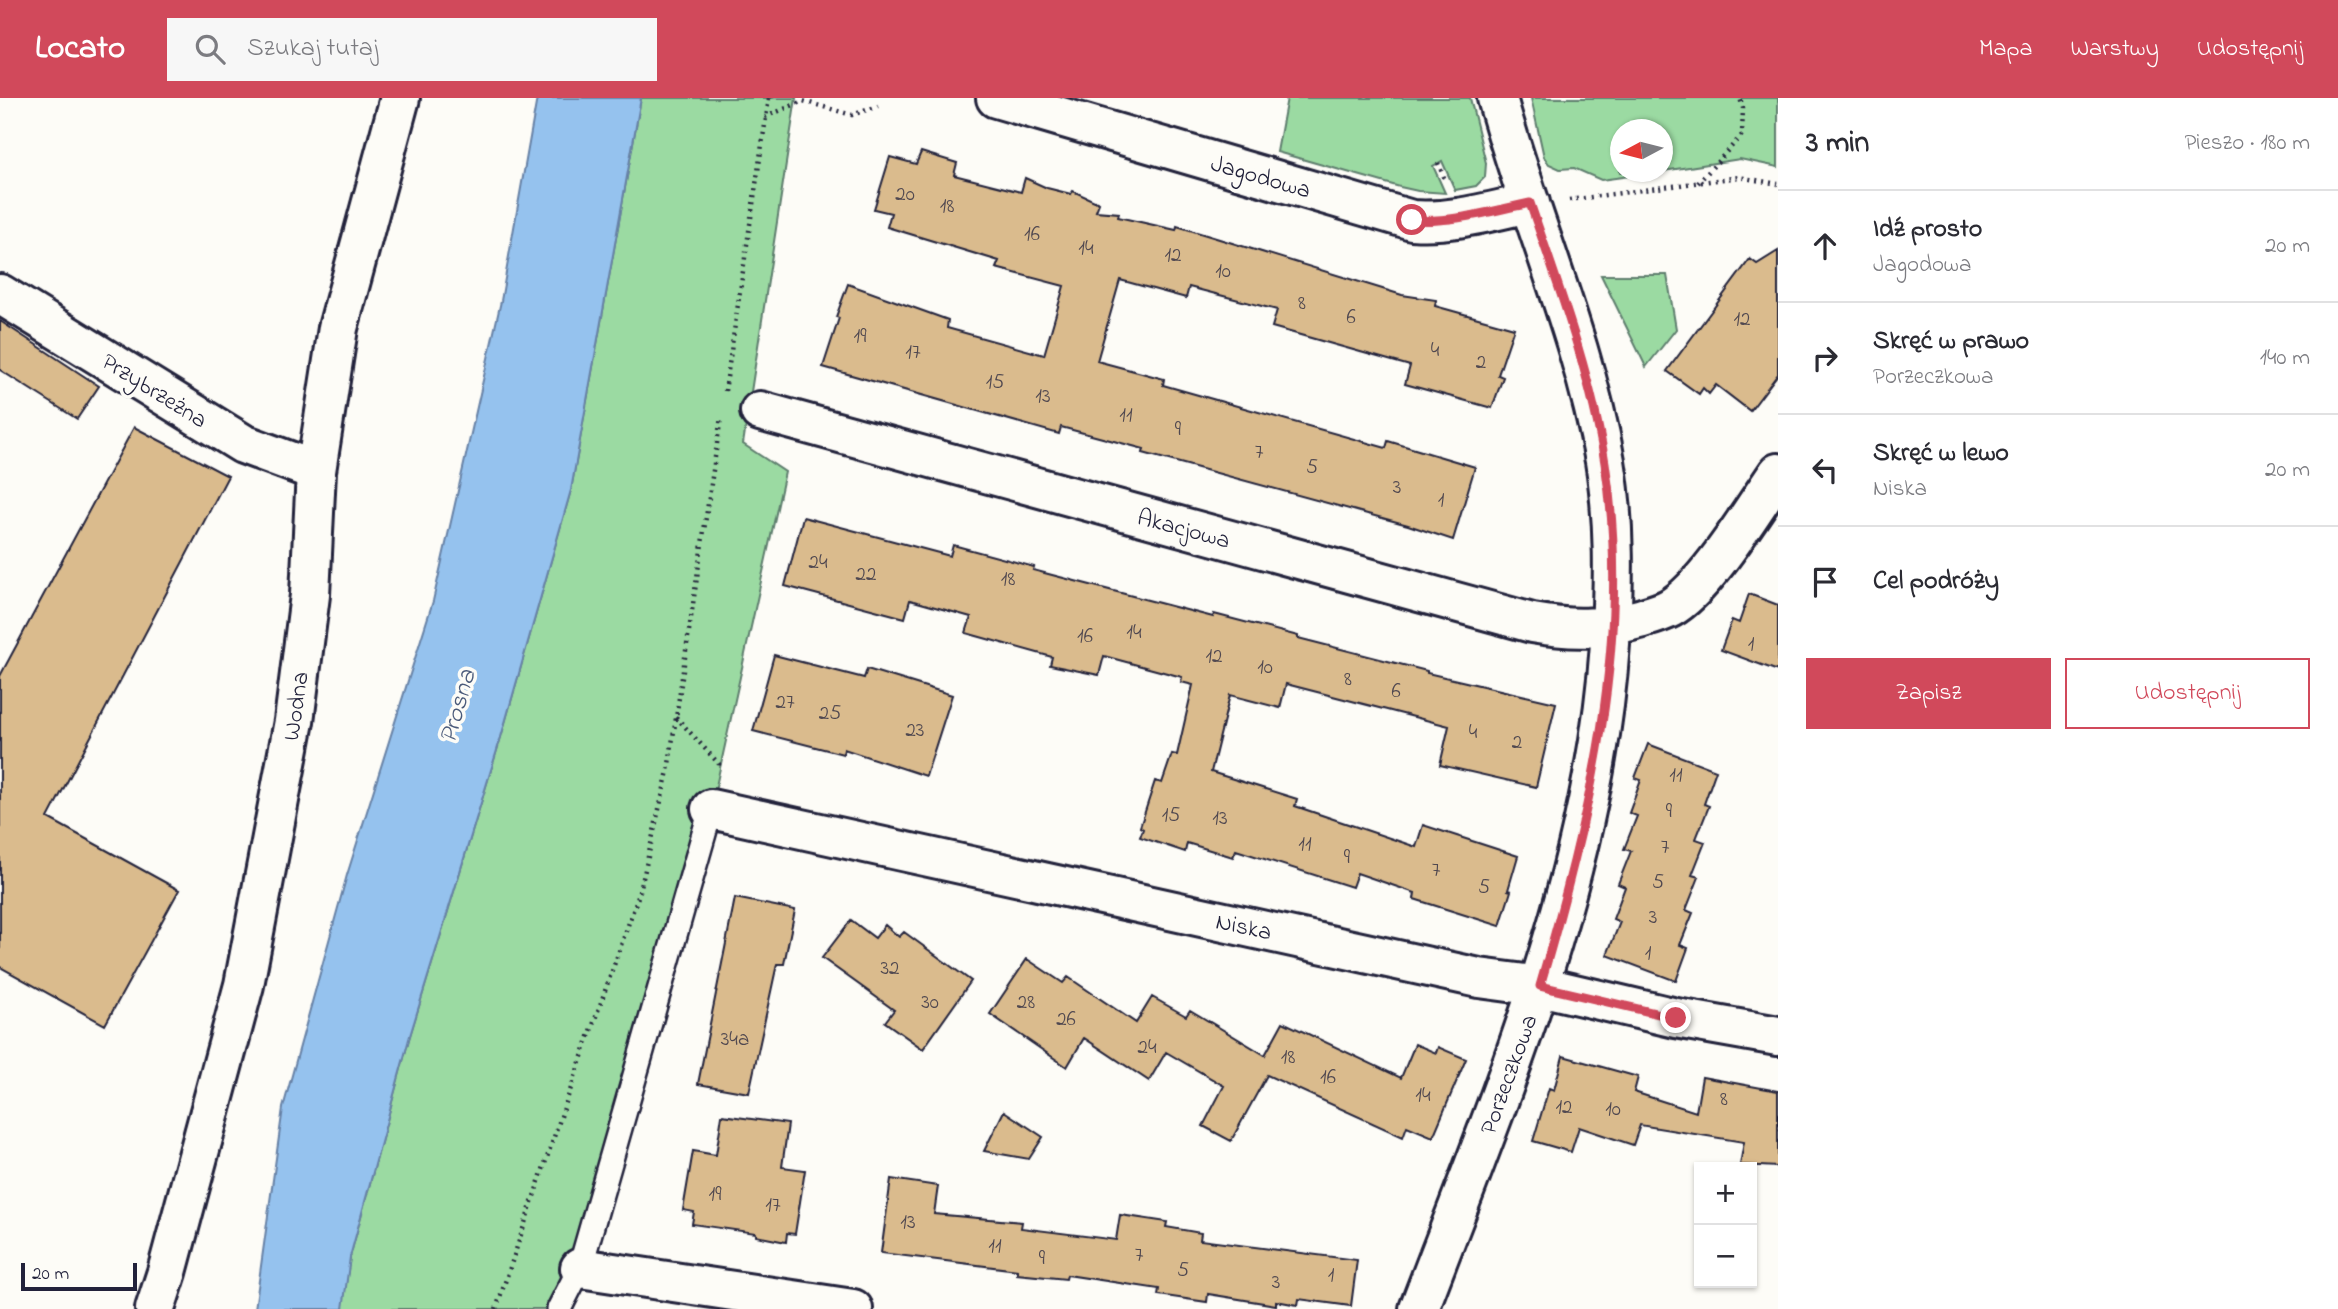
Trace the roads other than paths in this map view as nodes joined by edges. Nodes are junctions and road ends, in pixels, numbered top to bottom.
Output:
1 (400, 98) edge
2 (996, 98) edge
3 (1497, 98) edge
4 (1530, 203) junction
5 (0, 294) edge
6 (760, 411) dead end
7 (316, 471) junction
8 (1778, 473) edge
9 (1611, 627) junction
10 (711, 809) joint
11 (1540, 986) junction
12 (1778, 1036) edge
13 (580, 1269) junction
14 (155, 1309) edge
15 (559, 1309) edge
16 (853, 1309) edge
17 (1419, 1309) edge

1 - 7 street, Wodna
2 - 4 street, Jagodowa
3 - 4 street, Porzeczkowa
4 - 9 street, Porzeczkowa
5 - 7 street, Przybrzeżna
6 - 9 street, Akacjowa
7 - 14 street, Wodna
8 - 9 street, Akacjowa
9 - 11 street, Porzeczkowa
10 - 11 street, Niska
10 - 13 lane
11 - 12 street, Niska
11 - 17 street, Porzeczkowa
13 - 15 lane
13 - 16 street

